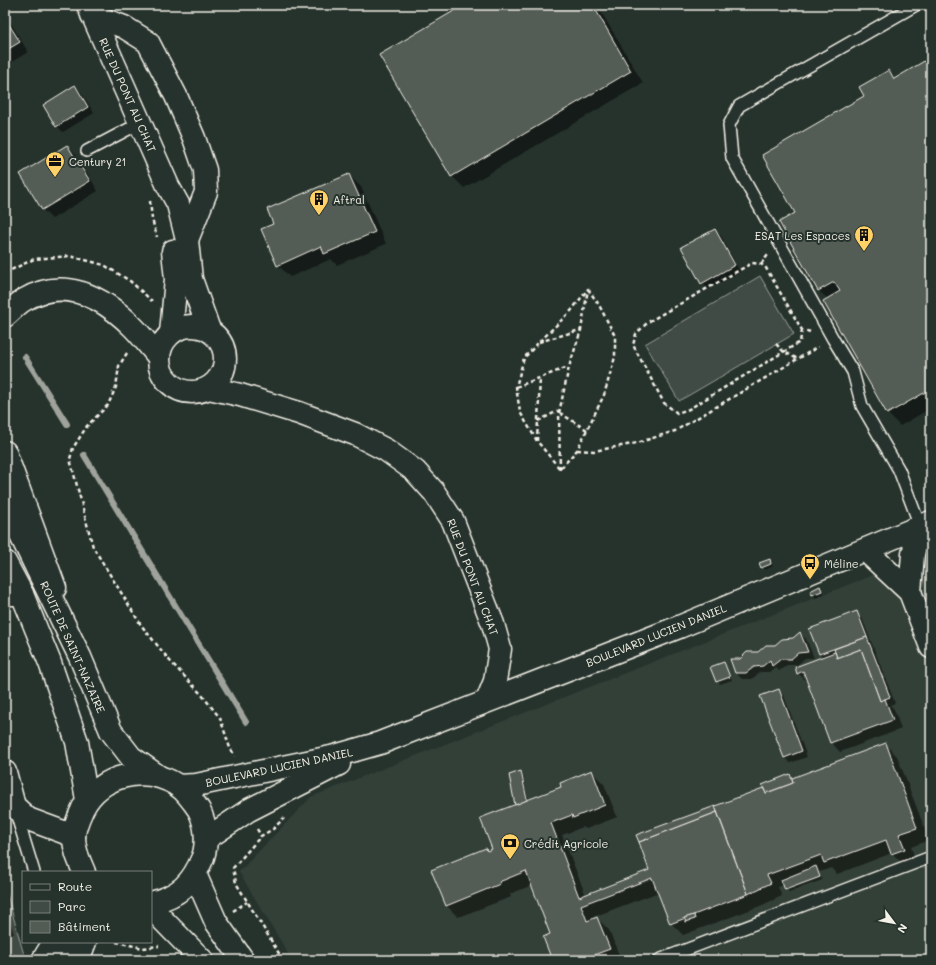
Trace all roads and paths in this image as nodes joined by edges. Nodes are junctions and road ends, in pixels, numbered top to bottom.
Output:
1 (916, 5) edge
2 (90, 10) edge
3 (140, 123) junction
4 (86, 151) dead end
5 (168, 186) junction
6 (150, 199) dead end
7 (187, 240) junction
8 (158, 242) dead end
9 (588, 289) junction
10 (5, 316) edge
11 (209, 330) junction
12 (581, 330) junction
13 (171, 333) junction
14 (833, 338) junction
15 (538, 342) junction
16 (776, 344) dead end
17 (127, 352) dead end
18 (784, 352) junction
19 (159, 357) junction
20 (798, 359) junction
21 (569, 367) junction
22 (540, 378) junction
23 (516, 387) junction
24 (209, 388) junction
25 (560, 409) junction
26 (560, 413) junction
27 (538, 421) junction
28 (587, 430) junction
29 (537, 441) junction
30 (577, 450) junction
31 (5, 452) edge
32 (560, 469) junction
33 (5, 503) edge
34 (926, 524) edge
35 (865, 550) junction
36 (5, 562) edge
37 (910, 592) junction
38 (14, 594) edge
39 (931, 647) edge
40 (80, 657) junction
41 (487, 701) junction
42 (380, 743) junction
43 (5, 772) edge
44 (240, 776) junction
45 (169, 781) junction
46 (87, 800) junction
47 (14, 806) junction
48 (249, 810) junction
49 (289, 812) dead end
50 (74, 836) junction
51 (260, 836) junction
52 (206, 839) junction
53 (931, 857) edge
54 (80, 868) edge
55 (34, 871) edge
56 (195, 874) junction
57 (152, 903) edge
58 (152, 909) edge
59 (53, 943) edge
60 (66, 943) edge
61 (85, 943) edge
62 (43, 960) edge
63 (62, 960) edge
64 (78, 960) edge
65 (202, 960) edge
66 (243, 960) edge
67 (283, 960) edge
68 (659, 960) edge

1 - 14 lane
2 - 3 street, RUE DU PONT AU CHAT
2 - 7 street
3 - 4 lane
3 - 5 street, RUE DU PONT AU CHAT
5 - 7 street
5 - 13 street
6 - 8 path
7 - 11 street
9 - 12 path
9 - 15 path
9 - 28 path
10 - 19 street
11 - 13 street
11 - 24 street
12 - 15 path
12 - 21 path
13 - 19 street
14 - 20 path
14 - 34 lane
15 - 23 path
16 - 18 path
17 - 44 path
18 - 18 path
18 - 20 path
19 - 24 street
20 - 30 path
21 - 22 path
21 - 25 path
22 - 23 path
22 - 27 path
23 - 29 path
24 - 41 street, RUE DU PONT AU CHAT
25 - 26 path
25 - 27 path
26 - 28 path
26 - 32 path
27 - 29 path
28 - 30 path
29 - 32 path
30 - 32 path
31 - 40 street
33 - 40 street, ROUTE DE SAINT-NAZAIRE
34 - 35 street, BOULEVARD LUCIEN DANIEL
34 - 37 street
35 - 37 street
35 - 41 street, BOULEVARD LUCIEN DANIEL
36 - 38 street
37 - 39 street
38 - 46 street
40 - 45 street, ROUTE DE SAINT-NAZAIRE
41 - 42 street, BOULEVARD LUCIEN DANIEL
42 - 44 street, BOULEVARD LUCIEN DANIEL
42 - 48 street, BOULEVARD LUCIEN DANIEL
43 - 47 street
44 - 45 street, BOULEVARD LUCIEN DANIEL
45 - 46 street, BOULEVARD LUCIEN DANIEL
45 - 52 street, ROUTE DE SAINT-NAZAIRE
46 - 50 street, BOULEVARD LUCIEN DANIEL
47 - 50 street
47 - 55 lane
48 - 51 path
48 - 52 street, BOULEVARD LUCIEN DANIEL
49 - 51 path
50 - 54 street
51 - 67 path
52 - 56 street
53 - 68 lane
56 - 57 street
56 - 66 street
58 - 65 street
59 - 62 street
60 - 63 street
61 - 64 street

